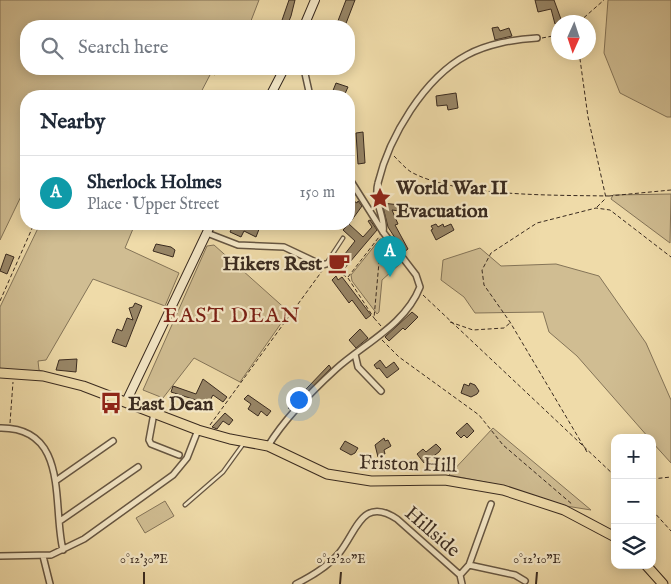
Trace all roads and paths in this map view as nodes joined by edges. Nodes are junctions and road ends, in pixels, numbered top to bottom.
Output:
1 (315, 0) edge
2 (604, 0) edge
3 (587, 15) edge
4 (307, 20) edge
5 (551, 36) edge
6 (537, 38) joint
7 (580, 60) edge
8 (281, 75) edge
9 (305, 75) edge
10 (273, 90) edge
11 (309, 90) edge
12 (390, 152) junction
13 (355, 188) edge
14 (671, 190) edge
15 (606, 197) junction
16 (596, 208) junction
17 (31, 230) edge
18 (208, 230) edge
19 (382, 232) junction
20 (207, 233) junction
21 (344, 238) dead end
22 (671, 257) edge
23 (326, 264) junction
24 (348, 278) junction
25 (418, 291) junction
26 (0, 301) edge
27 (374, 318) junction
28 (449, 322) junction
29 (510, 322) junction
30 (384, 331) junction
31 (378, 336) junction
32 (355, 354) junction
33 (0, 373) edge
34 (14, 374) junction
35 (381, 391) dead end
36 (126, 402) junction
37 (154, 413) junction
38 (9, 428) junction
39 (1, 429) edge
40 (202, 431) junction
41 (113, 441) dead end
42 (245, 442) junction
43 (268, 446) junction
44 (588, 452) junction
45 (179, 455) dead end
46 (138, 467) dead end
47 (611, 472) edge
48 (671, 477) edge
49 (656, 479) edge
50 (57, 480) junction
51 (491, 504) dead end
52 (185, 505) dead end
53 (574, 507) dead end
54 (656, 514) edge
55 (60, 521) junction
56 (671, 531) edge
57 (611, 534) edge
58 (64, 550) junction
59 (0, 556) edge
60 (43, 556) junction
61 (469, 565) junction
62 (650, 569) edge
63 (460, 575) junction
64 (525, 581) dead end
65 (50, 584) edge
66 (296, 584) edge
67 (462, 584) edge
68 (663, 584) edge

1 - 4 street
2 - 3 path
5 - 6 path
6 - 12 street
7 - 15 path
8 - 10 street
9 - 11 street
12 - 15 path
12 - 19 street
13 - 19 street
14 - 15 path
15 - 16 path
16 - 22 path
16 - 29 path
17 - 26 path
18 - 20 street
19 - 24 path
19 - 25 street
19 - 27 path
20 - 23 street
20 - 36 street
21 - 23 lane
23 - 24 path
23 - 40 path
24 - 27 path
25 - 28 path
25 - 30 street
27 - 30 path
28 - 29 path
28 - 44 path
29 - 44 path
30 - 31 street
31 - 32 street
31 - 53 path
32 - 35 street
32 - 43 street
33 - 34 main road, Friston Hill
34 - 36 main road, Friston Hill
34 - 38 path
36 - 37 main road, Friston Hill
37 - 40 main road, Friston Hill
37 - 45 street
38 - 39 street
38 - 50 street
40 - 42 main road, Friston Hill
40 - 58 street
41 - 50 street
42 - 43 main road, Friston Hill
42 - 52 lane
43 - 57 main road, Friston Hill
44 - 47 path
46 - 55 street
48 - 49 path
50 - 55 street
51 - 61 street
54 - 56 path
55 - 58 street
58 - 60 street
59 - 60 street
60 - 65 street
61 - 63 street
61 - 64 street
62 - 68 main road
63 - 66 street, Hillside
63 - 67 street

